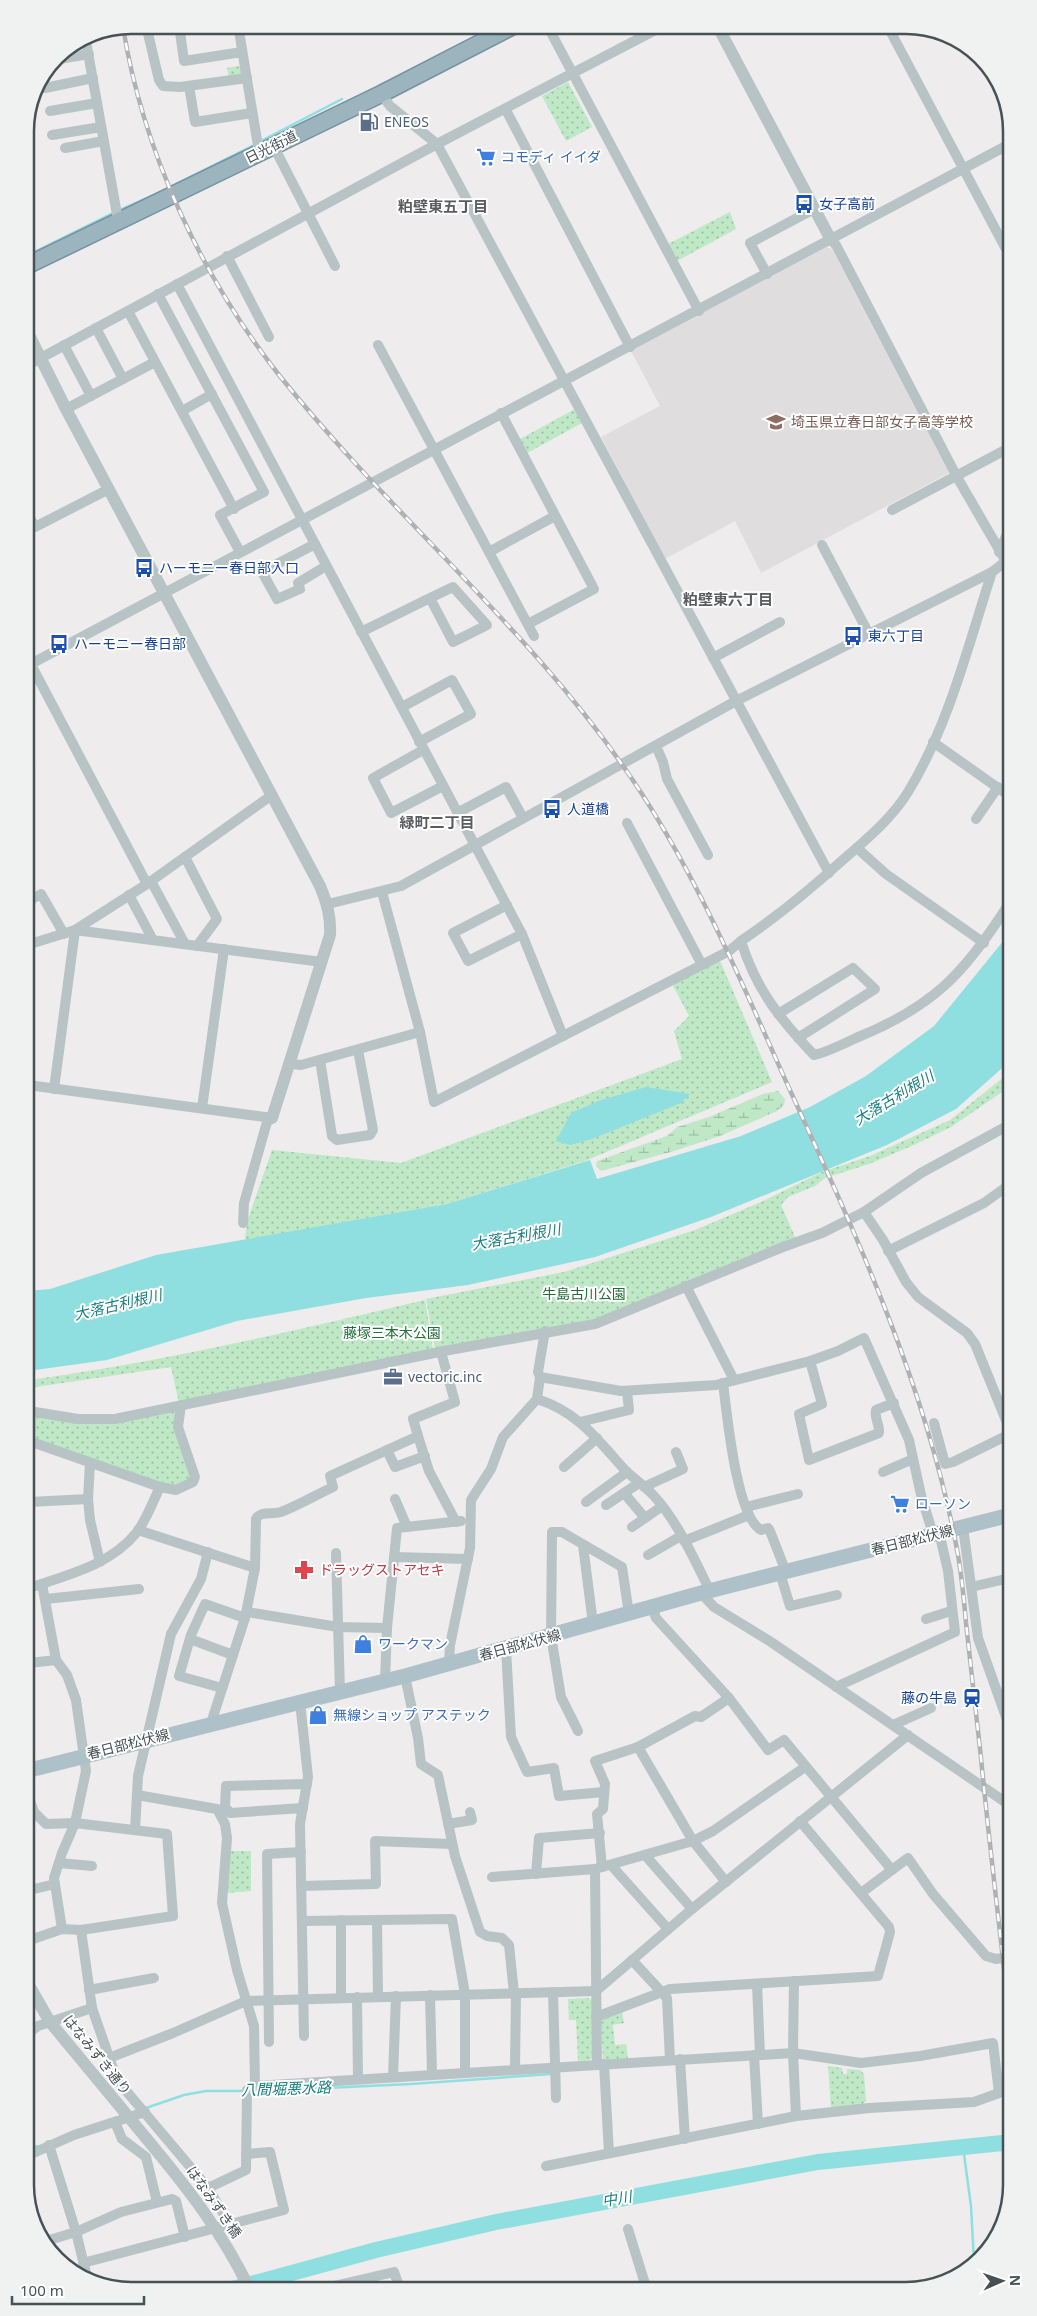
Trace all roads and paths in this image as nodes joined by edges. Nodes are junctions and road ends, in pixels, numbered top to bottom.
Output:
1 (148, 34) edge
2 (180, 34) edge
3 (239, 34) edge
4 (498, 34) edge
5 (552, 34) edge
6 (648, 34) edge
7 (721, 34) edge
8 (892, 34) edge
9 (86, 45) edge
10 (242, 52) junction
11 (88, 54) junction
12 (68, 57) edge
13 (572, 74) junction
14 (93, 78) junction
15 (247, 78) junction
16 (189, 86) junction
17 (45, 88) dead end
18 (381, 94) junction
19 (97, 103) junction
20 (506, 110) junction
21 (50, 111) dead end
22 (252, 113) junction
23 (101, 127) junction
24 (52, 134) dead end
25 (104, 141) junction
26 (437, 144) junction
27 (65, 148) dead end
28 (1003, 148) edge
29 (266, 149) junction
30 (963, 169) junction
31 (814, 209) junction
32 (308, 213) junction
33 (118, 220) junction
34 (831, 240) junction
35 (1003, 244) edge
36 (227, 256) junction
37 (34, 262) edge
38 (335, 266) dead end
39 (767, 274) junction
40 (177, 284) junction
41 (158, 294) junction
42 (128, 310) junction
43 (699, 311) junction
44 (96, 328) junction
45 (269, 337) dead end
46 (64, 345) junction
47 (378, 345) dead end
48 (34, 346) edge
49 (630, 347) junction
50 (40, 358) junction
51 (34, 361) edge
52 (156, 362) junction
53 (123, 379) junction
54 (564, 379) junction
55 (212, 394) junction
56 (91, 396) junction
57 (66, 409) junction
58 (182, 411) junction
59 (501, 413) junction
60 (434, 450) junction
61 (1003, 451) edge
62 (957, 477) junction
63 (109, 489) junction
64 (234, 509) junction
65 (892, 510) dead end
66 (556, 516) junction
67 (302, 520) junction
68 (34, 525) edge
69 (315, 544) junction
70 (1003, 544) edge
71 (822, 545) dead end
72 (240, 552) junction
73 (489, 552) junction
74 (999, 552) junction
75 (1003, 559) edge
76 (326, 566) junction
77 (1003, 566) edge
78 (992, 572) junction
79 (164, 593) junction
80 (430, 598) junction
81 (780, 622) dead end
82 (528, 624) junction
83 (361, 632) junction
84 (869, 634) junction
85 (534, 636) dead end
86 (713, 658) junction
87 (34, 660) edge
88 (34, 674) edge
89 (736, 701) junction
90 (402, 707) junction
91 (934, 742) junction
92 (421, 746) junction
93 (656, 746) junction
94 (443, 786) junction
95 (998, 787) junction
96 (1003, 791) edge
97 (272, 795) junction
98 (457, 813) junction
99 (522, 818) junction
100 (976, 819) dead end
101 (627, 823) dead end
102 (474, 844) junction
103 (857, 848) junction
104 (708, 855) dead end
105 (185, 857) junction
106 (829, 873) junction
107 (149, 882) junction
108 (382, 892) junction
109 (129, 895) junction
110 (34, 898) edge
111 (328, 904) junction
112 (507, 905) junction
113 (1003, 913) edge
114 (75, 930) junction
115 (64, 934) junction
116 (522, 934) junction
117 (153, 940) junction
118 (741, 941) junction
119 (34, 943) edge
120 (984, 943) junction
121 (185, 944) junction
122 (197, 946) junction
123 (224, 949) junction
124 (322, 962) junction
125 (701, 963) junction
126 (778, 1014) junction
127 (420, 1032) junction
128 (563, 1036) junction
129 (798, 1038) junction
130 (358, 1050) junction
131 (320, 1060) junction
132 (291, 1064) junction
133 (34, 1086) edge
134 (54, 1089) junction
135 (202, 1108) junction
136 (272, 1118) junction
137 (1003, 1128) edge
138 (1003, 1189) edge
139 (864, 1212) junction
140 (243, 1223) dead end
141 (888, 1251) junction
142 (686, 1286) junction
143 (545, 1331) junction
144 (441, 1352) junction
145 (810, 1361) junction
146 (540, 1377) junction
147 (734, 1380) junction
148 (723, 1383) junction
149 (627, 1391) junction
150 (537, 1399) junction
151 (894, 1402) junction
152 (181, 1405) junction
153 (34, 1412) edge
154 (1003, 1414) edge
155 (580, 1422) junction
156 (934, 1423) dead end
157 (418, 1436) junction
158 (1003, 1436) edge
159 (596, 1438) junction
160 (34, 1443) edge
161 (387, 1450) junction
162 (676, 1452) dead end
163 (424, 1456) junction
164 (913, 1459) junction
165 (90, 1463) junction
166 (564, 1467) dead end
167 (627, 1472) junction
168 (883, 1472) dead end
169 (642, 1485) junction
170 (160, 1487) junction
171 (624, 1493) junction
172 (798, 1494) dead end
173 (88, 1499) junction
174 (395, 1499) dead end
175 (34, 1502) edge
176 (586, 1502) dead end
177 (606, 1505) dead end
178 (661, 1507) junction
179 (747, 1511) junction
180 (1003, 1517) edge
181 (645, 1518) junction
182 (469, 1520) junction
183 (456, 1522) junction
184 (407, 1527) junction
185 (632, 1527) dead end
186 (963, 1527) junction
187 (138, 1530) junction
188 (936, 1533) junction
189 (682, 1539) junction
190 (583, 1544) junction
191 (208, 1552) junction
192 (336, 1552) dead end
193 (648, 1555) dead end
194 (394, 1557) junction
195 (468, 1559) junction
196 (100, 1562) junction
197 (255, 1568) junction
198 (783, 1573) junction
199 (1003, 1579) edge
200 (42, 1584) junction
201 (34, 1586) edge
202 (971, 1586) junction
203 (140, 1589) dead end
204 (706, 1592) junction
205 (837, 1595) dead end
206 (46, 1600) junction
207 (652, 1607) junction
208 (951, 1611) junction
209 (629, 1614) junction
210 (246, 1615) junction
211 (926, 1619) dead end
212 (594, 1624) junction
213 (338, 1627) junction
214 (387, 1628) junction
215 (551, 1636) junction
216 (190, 1639) junction
217 (506, 1649) junction
218 (233, 1655) junction
219 (56, 1660) junction
220 (34, 1662) edge
221 (449, 1664) junction
222 (405, 1676) junction
223 (385, 1681) junction
224 (836, 1687) junction
225 (222, 1688) junction
226 (340, 1692) junction
227 (729, 1698) junction
228 (1003, 1701) edge
229 (300, 1702) junction
230 (931, 1708) dead end
231 (211, 1723) junction
232 (893, 1725) junction
233 (578, 1732) dead end
234 (908, 1735) junction
235 (147, 1739) junction
236 (638, 1747) junction
237 (84, 1755) junction
238 (805, 1767) junction
239 (34, 1769) edge
240 (307, 1784) junction
241 (604, 1792) junction
242 (137, 1795) junction
243 (831, 1797) junction
244 (1003, 1800) edge
245 (303, 1808) junction
246 (34, 1812) edge
247 (470, 1812) dead end
248 (800, 1822) junction
249 (76, 1824) junction
250 (448, 1824) junction
251 (135, 1830) junction
252 (600, 1833) junction
253 (693, 1841) junction
254 (452, 1844) junction
255 (301, 1852) junction
256 (646, 1855) junction
257 (59, 1863) junction
258 (92, 1866) dead end
259 (602, 1867) junction
260 (892, 1870) junction
261 (536, 1874) junction
262 (492, 1877) dead end
263 (726, 1882) junction
264 (55, 1884) junction
265 (302, 1886) junction
266 (34, 1889) edge
267 (861, 1893) junction
268 (692, 1909) junction
269 (341, 1920) junction
270 (377, 1920) junction
271 (302, 1921) junction
272 (62, 1929) junction
273 (668, 1929) junction
274 (81, 1930) junction
275 (34, 1939) edge
276 (1003, 1958) edge
277 (632, 1960) junction
278 (154, 1978) dead end
279 (794, 1981) junction
280 (757, 1984) junction
281 (89, 1990) junction
282 (596, 1991) junction
283 (553, 1992) junction
284 (663, 1992) junction
285 (515, 1993) junction
286 (34, 1994) edge
287 (465, 1994) junction
288 (430, 1995) junction
289 (396, 1996) junction
290 (357, 1997) junction
291 (378, 1997) junction
292 (340, 1998) junction
293 (303, 1999) junction
294 (268, 2000) junction
295 (246, 2001) junction
296 (92, 2008) junction
297 (596, 2017) junction
298 (50, 2022) junction
299 (34, 2030) edge
300 (304, 2036) dead end
301 (269, 2042) dead end
302 (793, 2053) junction
303 (757, 2055) junction
304 (109, 2058) junction
305 (675, 2060) junction
306 (600, 2064) junction
307 (556, 2066) junction
308 (515, 2068) junction
309 (465, 2072) junction
310 (432, 2074) junction
311 (393, 2077) junction
312 (358, 2079) junction
313 (255, 2086) junction
314 (556, 2098) dead end
315 (142, 2109) junction
316 (796, 2116) junction
317 (130, 2118) junction
318 (115, 2122) junction
319 (758, 2124) junction
320 (146, 2138) joint
321 (685, 2139) junction
322 (48, 2145) junction
323 (34, 2152) edge
324 (609, 2153) junction
325 (246, 2154) junction
326 (546, 2166) dead end
327 (208, 2188) junction
328 (157, 2202) junction
329 (230, 2225) junction
330 (628, 2229) dead end
331 (76, 2232) junction
332 (185, 2237) junction
333 (51, 2240) edge
334 (83, 2263) junction
335 (85, 2270) edge
336 (246, 2282) edge
337 (351, 2282) edge
338 (398, 2282) edge
339 (644, 2282) edge

1 - 16 street
2 - 10 street
3 - 10 street
4 - 18 highway, 日光街道
5 - 13 street
6 - 13 street
7 - 31 street
8 - 30 street
9 - 11 street
10 - 15 street
11 - 12 street
11 - 14 street
13 - 20 street
13 - 43 street
14 - 17 street
14 - 19 street
15 - 16 street
15 - 22 street
16 - 22 street
18 - 26 street
18 - 29 highway, 日光街道
19 - 21 street
19 - 23 street
20 - 26 street
20 - 49 street
22 - 29 street
23 - 24 street
23 - 25 street
25 - 27 street
25 - 33 street
26 - 32 street
26 - 54 street
28 - 30 street
29 - 32 street
29 - 33 highway, 日光街道
30 - 34 street
30 - 35 street
31 - 34 street
31 - 39 street
32 - 36 street
32 - 38 street
33 - 37 highway, 日光街道
34 - 39 street
34 - 62 street
36 - 40 street
36 - 45 street
39 - 43 street
40 - 41 street
40 - 67 street
41 - 42 street
41 - 55 street
42 - 44 street
42 - 52 street
43 - 49 street
44 - 46 street
44 - 53 street
46 - 50 street
46 - 56 street
47 - 60 street
48 - 50 street
49 - 54 street
50 - 51 street
50 - 57 street
52 - 53 street
52 - 58 street
53 - 56 street
54 - 59 street
54 - 86 street
55 - 58 street
55 - 64 street
56 - 57 street
57 - 63 street
58 - 64 street
59 - 60 street
59 - 66 street
60 - 67 street
60 - 73 street
61 - 62 street
62 - 65 street
62 - 74 street
63 - 68 street
63 - 79 street
64 - 72 street
66 - 73 street
66 - 82 street
67 - 69 street
67 - 72 street
69 - 76 street
69 - 76 street
70 - 74 street
71 - 84 street
72 - 79 street
73 - 82 street
74 - 75 street
76 - 83 street
77 - 78 street
78 - 84 street
78 - 91 street
79 - 87 street
79 - 97 street
80 - 80 street
80 - 83 street
81 - 86 street
82 - 85 street
83 - 90 street
84 - 89 street
86 - 89 street
88 - 107 street
89 - 93 street
89 - 106 street
90 - 92 street
90 - 92 street
91 - 95 street
91 - 103 street
92 - 94 street
92 - 94 street
93 - 99 street
93 - 104 street
94 - 98 street
95 - 96 street
95 - 100 street
97 - 105 street
97 - 111 street
98 - 99 street
98 - 102 street
99 - 102 street
101 - 125 street
102 - 108 street
102 - 112 street
103 - 106 street
103 - 120 street
105 - 107 street
105 - 122 street
106 - 118 street
107 - 109 street
107 - 121 street
108 - 111 street
108 - 127 street
109 - 114 street
109 - 117 street
110 - 115 street
111 - 124 street
112 - 116 street
112 - 116 street
113 - 120 street
114 - 115 street
114 - 117 street
114 - 134 street
115 - 119 street
116 - 128 street
117 - 121 street
118 - 125 street
118 - 126 street
120 - 129 street
121 - 122 street
122 - 123 street
123 - 124 street
123 - 135 street
124 - 132 street
125 - 128 street
126 - 129 street
126 - 129 street
127 - 128 street
127 - 130 street
130 - 131 street
130 - 131 street
131 - 132 street
132 - 136 street
133 - 134 street
134 - 135 street
135 - 136 street
136 - 140 street
137 - 139 street
138 - 141 street
139 - 141 street
139 - 142 street
141 - 154 street
142 - 143 street
142 - 147 street
143 - 144 street
143 - 146 street
144 - 152 street
144 - 157 street
145 - 147 street
145 - 151 street
145 - 151 street
146 - 149 street
146 - 150 street
147 - 148 street
148 - 149 street
148 - 179 street
149 - 155 street
150 - 155 street
150 - 182 street
151 - 164 street
152 - 153 street
152 - 170 street
155 - 159 street
156 - 158 street
157 - 161 street
157 - 163 street
159 - 166 street
159 - 167 street
160 - 165 street
161 - 163 street
161 - 197 street
162 - 169 street
163 - 183 street
164 - 168 street
164 - 188 street
165 - 170 street
165 - 173 street
167 - 169 street
167 - 176 street
169 - 171 street
169 - 178 street
170 - 187 street
171 - 177 street
171 - 181 street
172 - 179 street
173 - 175 street
173 - 196 street
174 - 184 street
178 - 181 street
178 - 189 street
179 - 189 street
179 - 198 street
180 - 186 main road, 春日部松伏線
181 - 185 street
182 - 183 street
182 - 195 street
183 - 184 street
184 - 194 street
186 - 188 main road, 春日部松伏線
186 - 202 street
187 - 191 street
187 - 196 street
188 - 198 main road, 春日部松伏線
188 - 208 street
189 - 193 street
189 - 204 street
190 - 209 street
190 - 212 street
190 - 215 street
191 - 197 street
191 - 235 street
192 - 213 street
194 - 195 street
194 - 214 street
195 - 221 street
196 - 200 street
197 - 210 street
198 - 204 main road, 春日部松伏線
198 - 205 street
199 - 202 street
200 - 201 street
200 - 206 street
202 - 228 street
203 - 206 street
204 - 207 main road, 春日部松伏線
204 - 224 street
206 - 219 street
207 - 209 main road, 春日部松伏線
207 - 227 street
208 - 211 street
208 - 224 street
209 - 212 main road, 春日部松伏線
210 - 213 street
210 - 216 street
210 - 218 street
212 - 215 main road, 春日部松伏線
213 - 214 street
213 - 226 street
214 - 223 street
215 - 217 main road, 春日部松伏線
215 - 233 street
216 - 218 street
216 - 225 street
217 - 221 main road, 春日部松伏線
217 - 241 street
218 - 225 street
219 - 220 street
219 - 237 street
221 - 222 main road, 春日部松伏線
222 - 223 main road, 春日部松伏線
222 - 250 street
223 - 226 main road, 春日部松伏線
224 - 232 street
225 - 231 street
226 - 229 main road, 春日部松伏線
227 - 236 street
227 - 238 street
229 - 231 main road, 春日部松伏線
229 - 240 street
230 - 232 street
231 - 235 main road, 春日部松伏線
232 - 234 street
234 - 243 street
234 - 244 street
235 - 237 main road, 春日部松伏線
235 - 242 street
236 - 241 street
236 - 253 street
237 - 239 main road, 春日部松伏線
237 - 249 street
238 - 243 street
238 - 253 street
240 - 245 street
240 - 245 street
241 - 252 street
242 - 251 street
242 - 295 street
243 - 248 street
243 - 260 street
245 - 255 street
246 - 249 street
247 - 250 street
248 - 263 street
248 - 267 street
249 - 251 street
249 - 257 street
250 - 254 street
251 - 274 street
252 - 259 street
252 - 261 street
253 - 256 street
253 - 263 street
254 - 265 street
254 - 285 street
255 - 265 street
255 - 294 street
256 - 259 street
256 - 268 street
257 - 258 street
257 - 264 street
259 - 261 street
259 - 273 street
259 - 282 street
260 - 267 street
260 - 276 street
261 - 262 street
263 - 268 street
264 - 266 street
264 - 272 street
265 - 271 street
267 - 279 street
268 - 273 street
269 - 270 street
269 - 271 street
269 - 292 street
270 - 287 street
270 - 291 street
271 - 293 street
272 - 274 street
272 - 275 street
273 - 277 street
274 - 281 street
277 - 282 street
277 - 284 street
278 - 281 street
279 - 280 street
279 - 302 street
280 - 284 street
280 - 303 street
281 - 296 street
282 - 283 street
282 - 297 street
283 - 285 street
283 - 307 street
284 - 297 street
284 - 305 street
285 - 287 street
285 - 308 street
286 - 298 street, はなみずき通り
287 - 288 street
287 - 309 street
288 - 289 street
288 - 310 street
289 - 291 street
289 - 311 street
290 - 291 street
290 - 292 street
290 - 312 street
292 - 293 street
293 - 294 street
293 - 300 street
294 - 295 street
294 - 301 street
295 - 304 street
295 - 313 street
296 - 298 street
296 - 304 street
297 - 306 street
298 - 299 street
298 - 317 street, はなみずき通り
302 - 303 street
302 - 316 street
302 - 316 street
303 - 305 street
303 - 319 street
304 - 315 street
305 - 306 street
305 - 321 street
306 - 307 street
306 - 324 street
307 - 308 street
307 - 314 street
308 - 309 street
309 - 310 street
310 - 311 street
311 - 312 street
312 - 313 street
313 - 325 street
315 - 317 street
315 - 327 street
316 - 319 street
317 - 318 street
317 - 320 street, はなみずき通り
318 - 322 street
318 - 328 street
319 - 321 street
320 - 336 street, はなみずき橋, bridge
321 - 324 street
322 - 323 street
322 - 331 street
324 - 326 street
325 - 327 street
325 - 329 street
327 - 329 street
328 - 331 street
328 - 332 street
329 - 332 street
330 - 339 street
331 - 333 street
331 - 334 street
332 - 334 street
334 - 335 street
337 - 338 street

